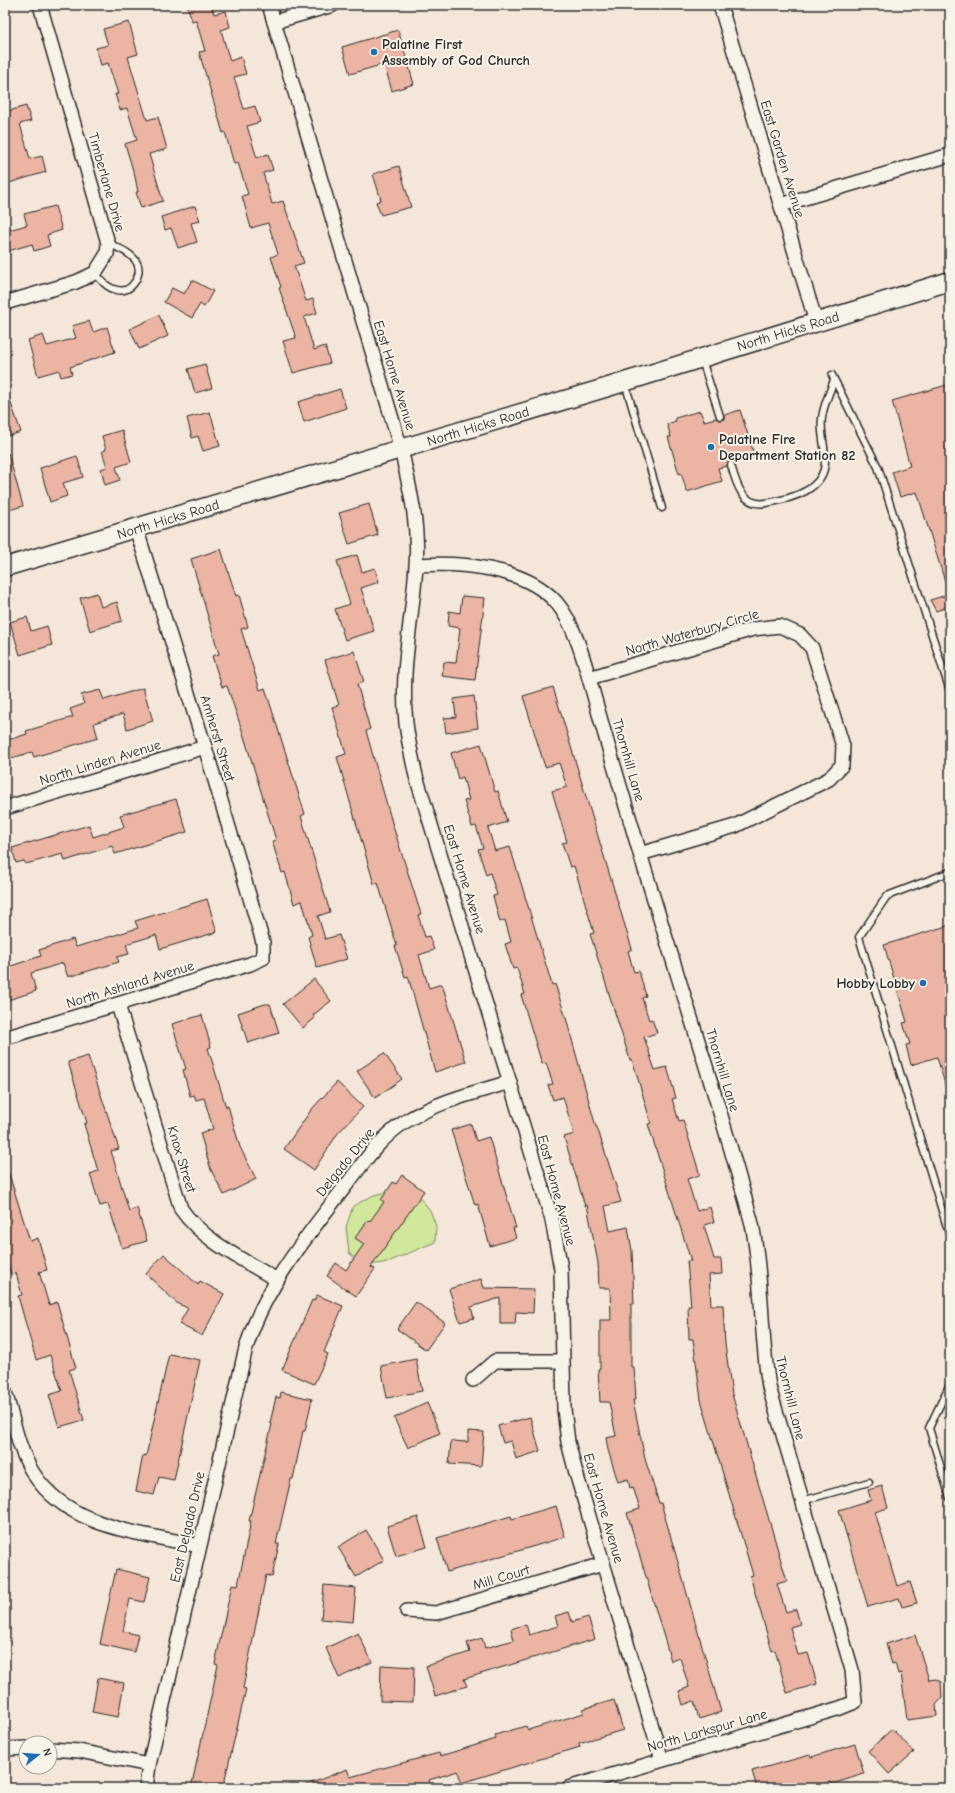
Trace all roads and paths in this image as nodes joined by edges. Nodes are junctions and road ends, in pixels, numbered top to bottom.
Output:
1 (40, 5) edge
2 (269, 5) edge
3 (333, 5) edge
4 (720, 5) edge
5 (274, 22) junction
6 (950, 155) edge
7 (781, 205) junction
8 (108, 243) junction
9 (95, 273) junction
10 (950, 281) edge
11 (5, 303) edge
12 (816, 322) junction
13 (701, 358) junction
14 (624, 382) junction
15 (720, 416) dead end
16 (401, 449) junction
17 (731, 465) dead end
18 (662, 508) dead end
19 (136, 528) junction
20 (417, 565) junction
21 (5, 567) edge
22 (589, 678) junction
23 (950, 690) edge
24 (204, 748) junction
25 (5, 808) edge
26 (640, 854) junction
27 (950, 872) edge
28 (263, 958) joint
29 (118, 1005) junction
30 (5, 1038) edge
31 (510, 1082) junction
32 (950, 1238) edge
33 (277, 1280) junction
34 (562, 1361) junction
35 (473, 1380) dead end
36 (950, 1384) edge
37 (5, 1392) edge
38 (869, 1482) dead end
39 (950, 1498) edge
40 (802, 1501) junction
41 (199, 1546) junction
42 (603, 1564) junction
43 (407, 1611) dead end
44 (855, 1702) joint
45 (18, 1748) edge
46 (5, 1749) edge
47 (58, 1750) edge
48 (662, 1760) junction
49 (149, 1765) junction
50 (146, 1788) edge
51 (568, 1788) edge

1 - 8 street, Timberlane Drive
2 - 5 street, East Home Avenue
3 - 5 street
4 - 7 street, East Garden Avenue
5 - 16 street, East Home Avenue
6 - 7 street
7 - 12 street, East Garden Avenue
8 - 9 street, Timberlane Drive
8 - 9 lane
9 - 11 street
10 - 12 main road, North Hicks Road
12 - 13 main road, North Hicks Road
13 - 14 main road, North Hicks Road
13 - 15 lane
14 - 16 main road, North Hicks Road
14 - 18 lane
16 - 19 main road, North Hicks Road
16 - 20 street, East Home Avenue
17 - 23 lane
19 - 21 main road, North Hicks Road
19 - 24 street, Amherst Street
20 - 22 street, Thornhill Lane
20 - 31 street, East Home Avenue
22 - 26 street, Thornhill Lane
22 - 26 street, North Waterbury Circle
24 - 25 street, North Linden Avenue
24 - 28 street, Amherst Street
26 - 40 street, Thornhill Lane
27 - 32 lane
28 - 29 street, North Ashland Avenue
29 - 30 street, North Ashland Avenue
29 - 33 street, Knox Street
31 - 33 street, Delgado Drive
31 - 34 street, East Home Avenue
33 - 41 street, East Delgado Drive
34 - 35 street
34 - 42 street, East Home Avenue
36 - 39 lane
37 - 41 street
38 - 40 lane
40 - 44 street, Thornhill Lane
41 - 49 street, East Delgado Drive
42 - 43 street, Mill Court
42 - 48 street, East Home Avenue
44 - 48 street, North Larkspur Lane
45 - 46 street
47 - 49 street
48 - 51 street, North Larkspur Lane
49 - 50 street, East Delgado Drive

